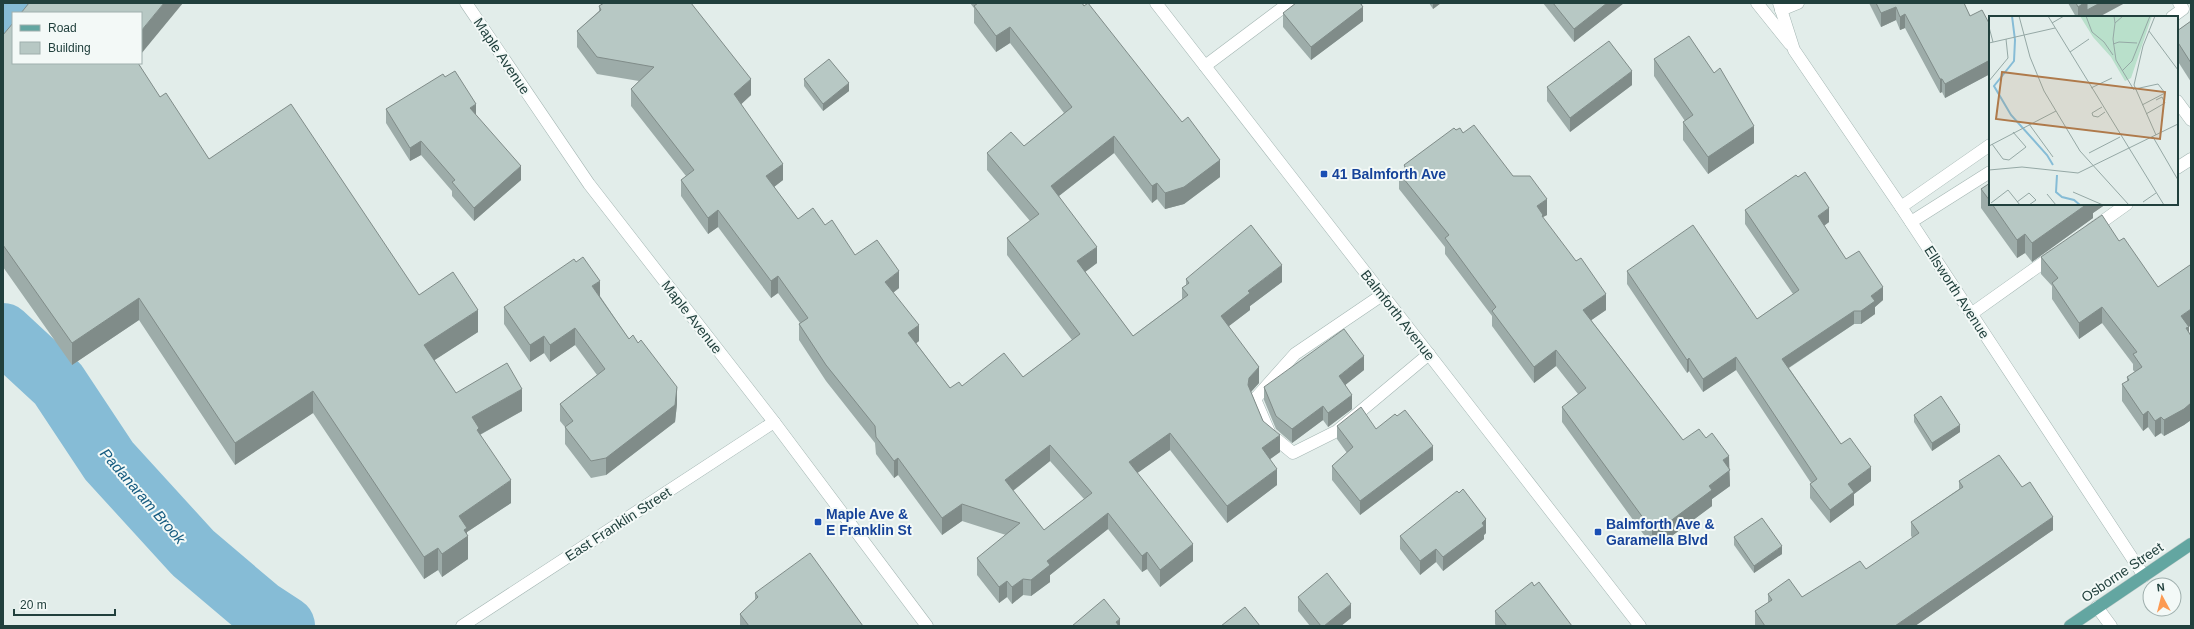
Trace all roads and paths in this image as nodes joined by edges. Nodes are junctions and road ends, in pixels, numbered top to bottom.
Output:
1 (466, 3) edge
2 (1156, 3) edge
3 (1289, 3) edge
4 (1757, 3) edge
5 (1798, 3) edge
6 (1780, 6) edge
7 (2181, 6) edge
8 (2173, 16) edge
9 (1794, 50) junction
10 (1205, 66) junction
11 (2178, 102) edge
12 (2191, 120) edge
13 (1989, 146) edge
14 (2191, 158) edge
15 (2178, 167) edge
16 (1989, 173) edge
17 (2126, 205) edge
18 (1901, 207) junction
19 (1911, 222) junction
20 (2081, 236) edge
21 (2062, 250) edge
22 (1382, 295) junction
23 (1971, 314) junction
24 (1429, 354) junction
25 (774, 422) junction
26 (2191, 544) edge
27 (2144, 576) junction
28 (2097, 607) junction
29 (462, 626) edge
30 (927, 626) edge
31 (1640, 626) edge
32 (2070, 626) edge
33 (2111, 626) edge

1 - 25 street, Maple Avenue
2 - 10 street, Balmforth Avenue
3 - 10 street
4 - 9 street
5 - 6 street
6 - 9 street, Ellsworth Avenue
7 - 8 street
9 - 18 street, Ellsworth Avenue
10 - 22 street, Balmforth Avenue
11 - 12 street
13 - 18 street
14 - 15 street
16 - 19 street
17 - 20 street
18 - 19 street, Ellsworth Avenue
19 - 23 street, Ellsworth Avenue
21 - 23 street
22 - 24 street, Balmforth Avenue
22 - 24 street
23 - 27 street, Ellsworth Avenue
24 - 31 street, Balmforth Avenue
25 - 29 street, East Franklin Street
25 - 30 street, Maple Avenue
26 - 27 main road, Osborne Street
27 - 28 main road, Osborne Street
28 - 32 main road, Osborne Street
28 - 33 street

